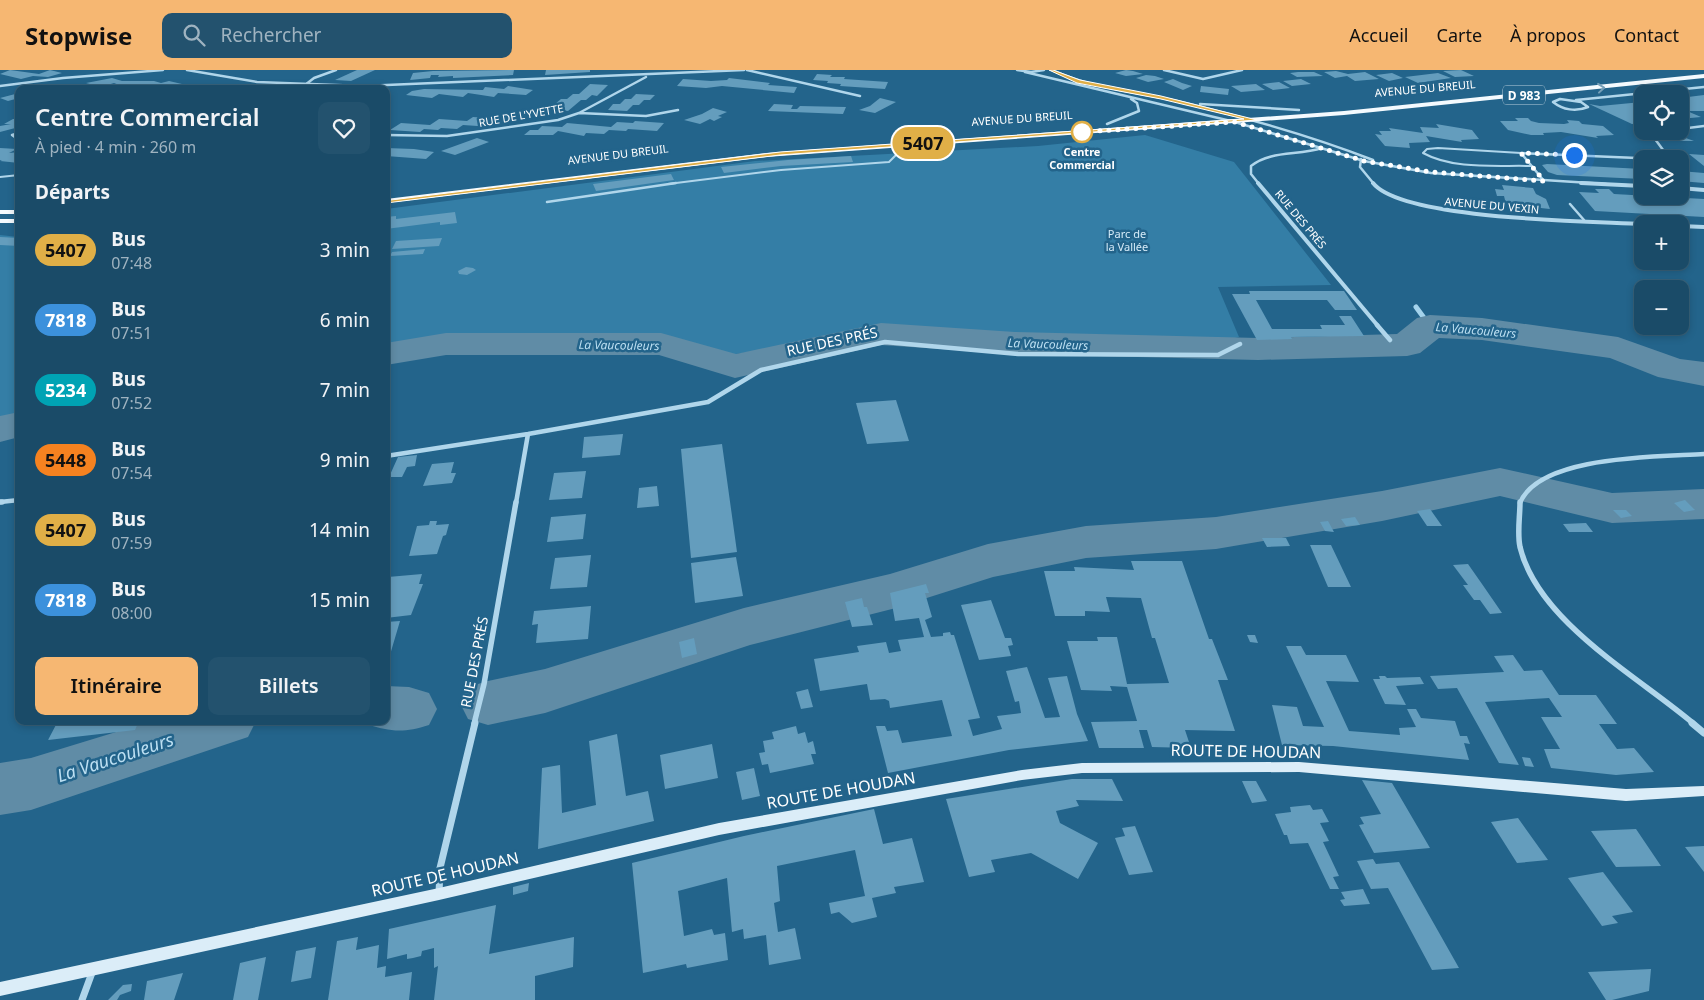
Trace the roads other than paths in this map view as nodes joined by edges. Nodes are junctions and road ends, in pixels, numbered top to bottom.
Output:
1 (162, 70) edge
2 (187, 70) edge
3 (336, 70) edge
4 (746, 70) edge
5 (1012, 70) edge
6 (1018, 70) edge
7 (1044, 70) edge
8 (1052, 70) edge
9 (1164, 70) edge
10 (1242, 70) edge
11 (1689, 70) edge
12 (1025, 72) junction
13 (648, 76) junction
14 (1704, 76) edge
15 (279, 85) edge
16 (305, 85) edge
17 (390, 85) edge
18 (0, 86) edge
19 (1704, 87) edge
20 (860, 96) dead end
21 (1123, 96) junction
22 (1169, 99) junction
23 (1576, 100) junction
24 (678, 110) dead end
25 (1299, 110) junction
26 (579, 113) junction
27 (1214, 116) junction
28 (1234, 118) junction
29 (1285, 118) junction
30 (1254, 120) junction
31 (1107, 124) junction
32 (1704, 126) edge
33 (1689, 128) edge
34 (1288, 130) junction
35 (390, 135) edge
36 (901, 144) junction
37 (1331, 144) junction
38 (1322, 148) junction
39 (1521, 153) junction
40 (1366, 157) junction
41 (1634, 158) edge
42 (1360, 160) junction
43 (1380, 163) junction
44 (1532, 166) junction
45 (15, 175) edge
46 (0, 177) edge
47 (1544, 181) junction
48 (1634, 186) edge
49 (1689, 189) edge
50 (1704, 190) edge
51 (390, 194) edge
52 (390, 201) edge
53 (547, 202) dead end
54 (1570, 204) dead end
55 (0, 212) edge
56 (15, 212) edge
57 (1584, 220) junction
58 (0, 221) edge
59 (15, 221) edge
60 (1634, 223) edge
61 (1689, 226) edge
62 (1704, 227) edge
63 (1390, 340) dead end
64 (1240, 344) dead end
65 (528, 434) junction
66 (1704, 454) edge
67 (390, 455) edge
68 (15, 500) edge
69 (0, 502) edge
70 (1704, 733) edge
71 (1704, 791) edge
72 (438, 894) junction
73 (94, 967) junction
74 (0, 989) edge
75 (82, 1000) edge

1 - 18 street
2 - 15 street
3 - 16 street
4 - 13 street
4 - 20 street
5 - 6 street
6 - 12 street
7 - 12 street
8 - 22 street
9 - 10 street
11 - 25 main road, AVENUE DU BREUIL
12 - 21 street
13 - 17 street
13 - 26 street, RUE DE L'YVETTE
29 -> 14 main road, AVENUE DU BREUIL / D 983
19 - 23 street
21 - 27 street
21 - 31 street
22 - 25 street
22 - 28 street
23 - 23 street
24 - 26 street
25 - 28 main road, AVENUE DU BREUIL
26 - 35 street, RUE DE L'YVETTE
27 - 28 main road, AVENUE DU BREUIL
27 - 31 main road, AVENUE DU BREUIL
28 - 30 main road, D 983
28 - 36 main road, D 983
28 - 38 street
29 - 30 main road, D 983
29 - 34 street
30 - 34 street
31 - 51 main road, AVENUE DU BREUIL
32 - 33 street
34 - 37 street
36 - 52 main road, D 983
36 - 53 lane
37 - 38 street
37 - 40 street
38 - 42 street
38 - 63 street, RUE DES PRÉS
39 - 41 street
39 - 44 street
39 - 44 lane
40 - 42 street
40 - 43 street
42 - 43 street
42 - 57 street, AVENUE DU VEXIN
43 - 47 street
44 - 47 street
45 - 46 lane
47 - 48 street
49 - 50 street
54 - 57 lane
55 - 56 main road
57 - 60 street, AVENUE DU VEXIN
58 - 59 main road
61 - 62 street
64 - 65 street, RUE DES PRÉS
65 - 67 street, RUE DES PRÉS
65 - 72 street, RUE DES PRÉS
66 - 70 street
68 - 69 street
71 - 72 street, ROUTE DE HOUDAN
72 - 73 street, ROUTE DE HOUDAN
73 - 74 street, ROUTE DE HOUDAN
73 - 75 street

